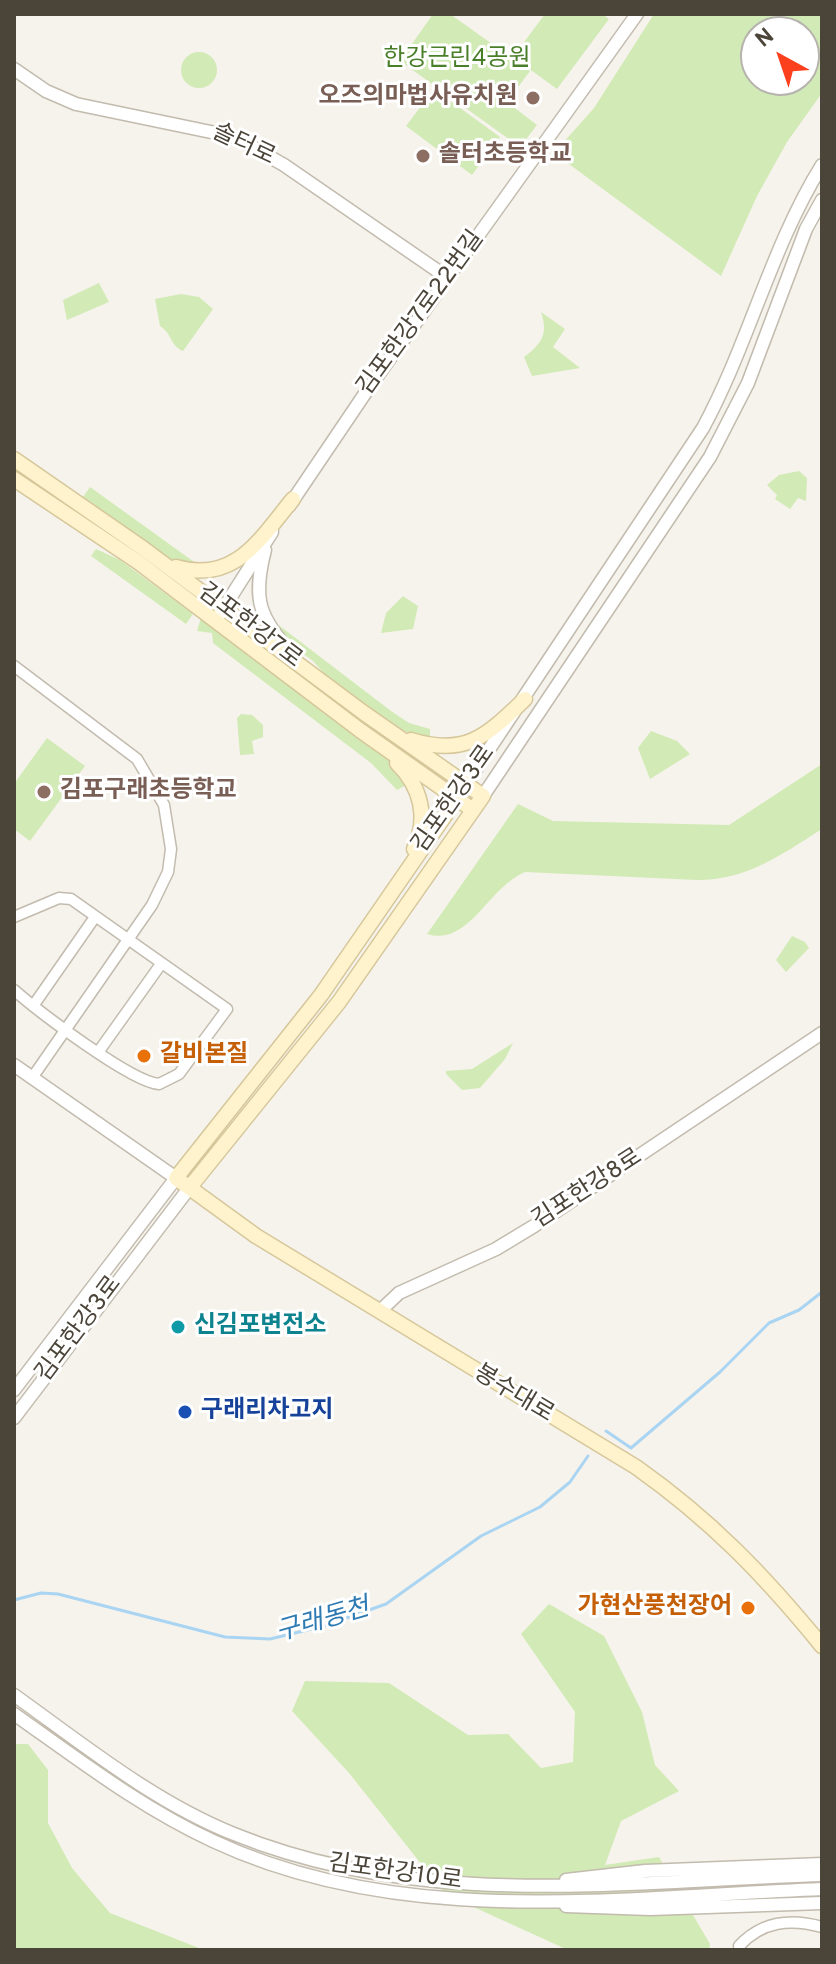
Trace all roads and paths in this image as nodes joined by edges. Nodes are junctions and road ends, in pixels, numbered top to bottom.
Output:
1 (637, 14) edge
2 (14, 69) edge
3 (822, 165) edge
4 (822, 200) edge
5 (448, 278) junction
6 (14, 459) edge
7 (14, 479) edge
8 (293, 499) junction
9 (267, 541) junction
10 (165, 564) junction
11 (220, 614) junction
12 (14, 666) edge
13 (312, 675) junction
14 (525, 699) junction
15 (364, 713) junction
16 (361, 731) junction
17 (461, 791) junction
18 (483, 796) junction
19 (473, 810) junction
20 (395, 888) junction
21 (14, 917) edge
22 (95, 917) junction
23 (129, 940) junction
24 (161, 964) junction
25 (14, 990) edge
26 (33, 1006) junction
27 (66, 1031) junction
28 (822, 1035) edge
29 (99, 1051) junction
30 (14, 1065) edge
31 (32, 1078) junction
32 (176, 1178) junction
33 (190, 1187) junction
34 (381, 1310) junction
35 (14, 1390) edge
36 (14, 1418) edge
37 (822, 1646) edge
38 (14, 1695) edge
39 (14, 1714) edge
40 (822, 1857) edge
41 (807, 1864) junction
42 (822, 1864) edge
43 (822, 1875) edge
44 (533, 1887) junction
45 (822, 1889) edge
46 (531, 1901) junction
47 (822, 1903) edge
48 (822, 1927) edge
49 (739, 1946) dead end

1 - 5 street, 김포한강7로22번길
2 - 5 street, 솔터로
3 - 14 street, 김포한강3로
4 - 18 street, 김포한강3로
5 - 8 street, 김포한강7로22번길
6 - 10 main road, 김포한강7로
7 - 11 main road, 김포한강7로
8 - 9 street, 김포한강7로22번길
8 - 10 main road
9 - 11 street, 김포한강7로22번길
9 - 13 street
10 - 11 main road, 김포한강7로
11 - 13 main road, 김포한강7로
11 - 16 main road, 김포한강7로
12 - 23 street
13 - 15 main road, 김포한강7로
14 - 15 main road
14 - 17 street, 김포한강3로
15 - 17 main road, 김포한강7로
16 - 17 main road, 김포한강7로
16 - 20 main road
17 - 18 main road, 김포한강7로
17 - 19 main road, 김포한강7로
17 - 20 main road, 김포한강3로
18 - 19 main road, 김포한강3로
19 - 33 main road, 김포한강3로
20 - 32 main road, 김포한강3로
21 - 22 street
22 - 23 street
22 - 26 street
23 - 24 street
23 - 27 street
24 - 29 street
24 - 29 street
25 - 26 street
26 - 27 street
27 - 29 street
27 - 31 street
28 - 34 street, 김포한강8로
30 - 31 street
31 - 32 street
32 - 33 main road, 봉수대로
32 - 35 street, 김포한강3로
33 - 34 main road, 봉수대로
33 - 36 street, 김포한강3로
34 - 37 main road, 봉수대로
38 - 44 street, 김포한강10로
39 - 46 street, 김포한강10로
40 - 41 street
41 - 42 street
41 - 44 street
43 - 44 street, 김포한강10로
45 - 46 street, 김포한강10로
46 - 47 street
48 - 49 street

